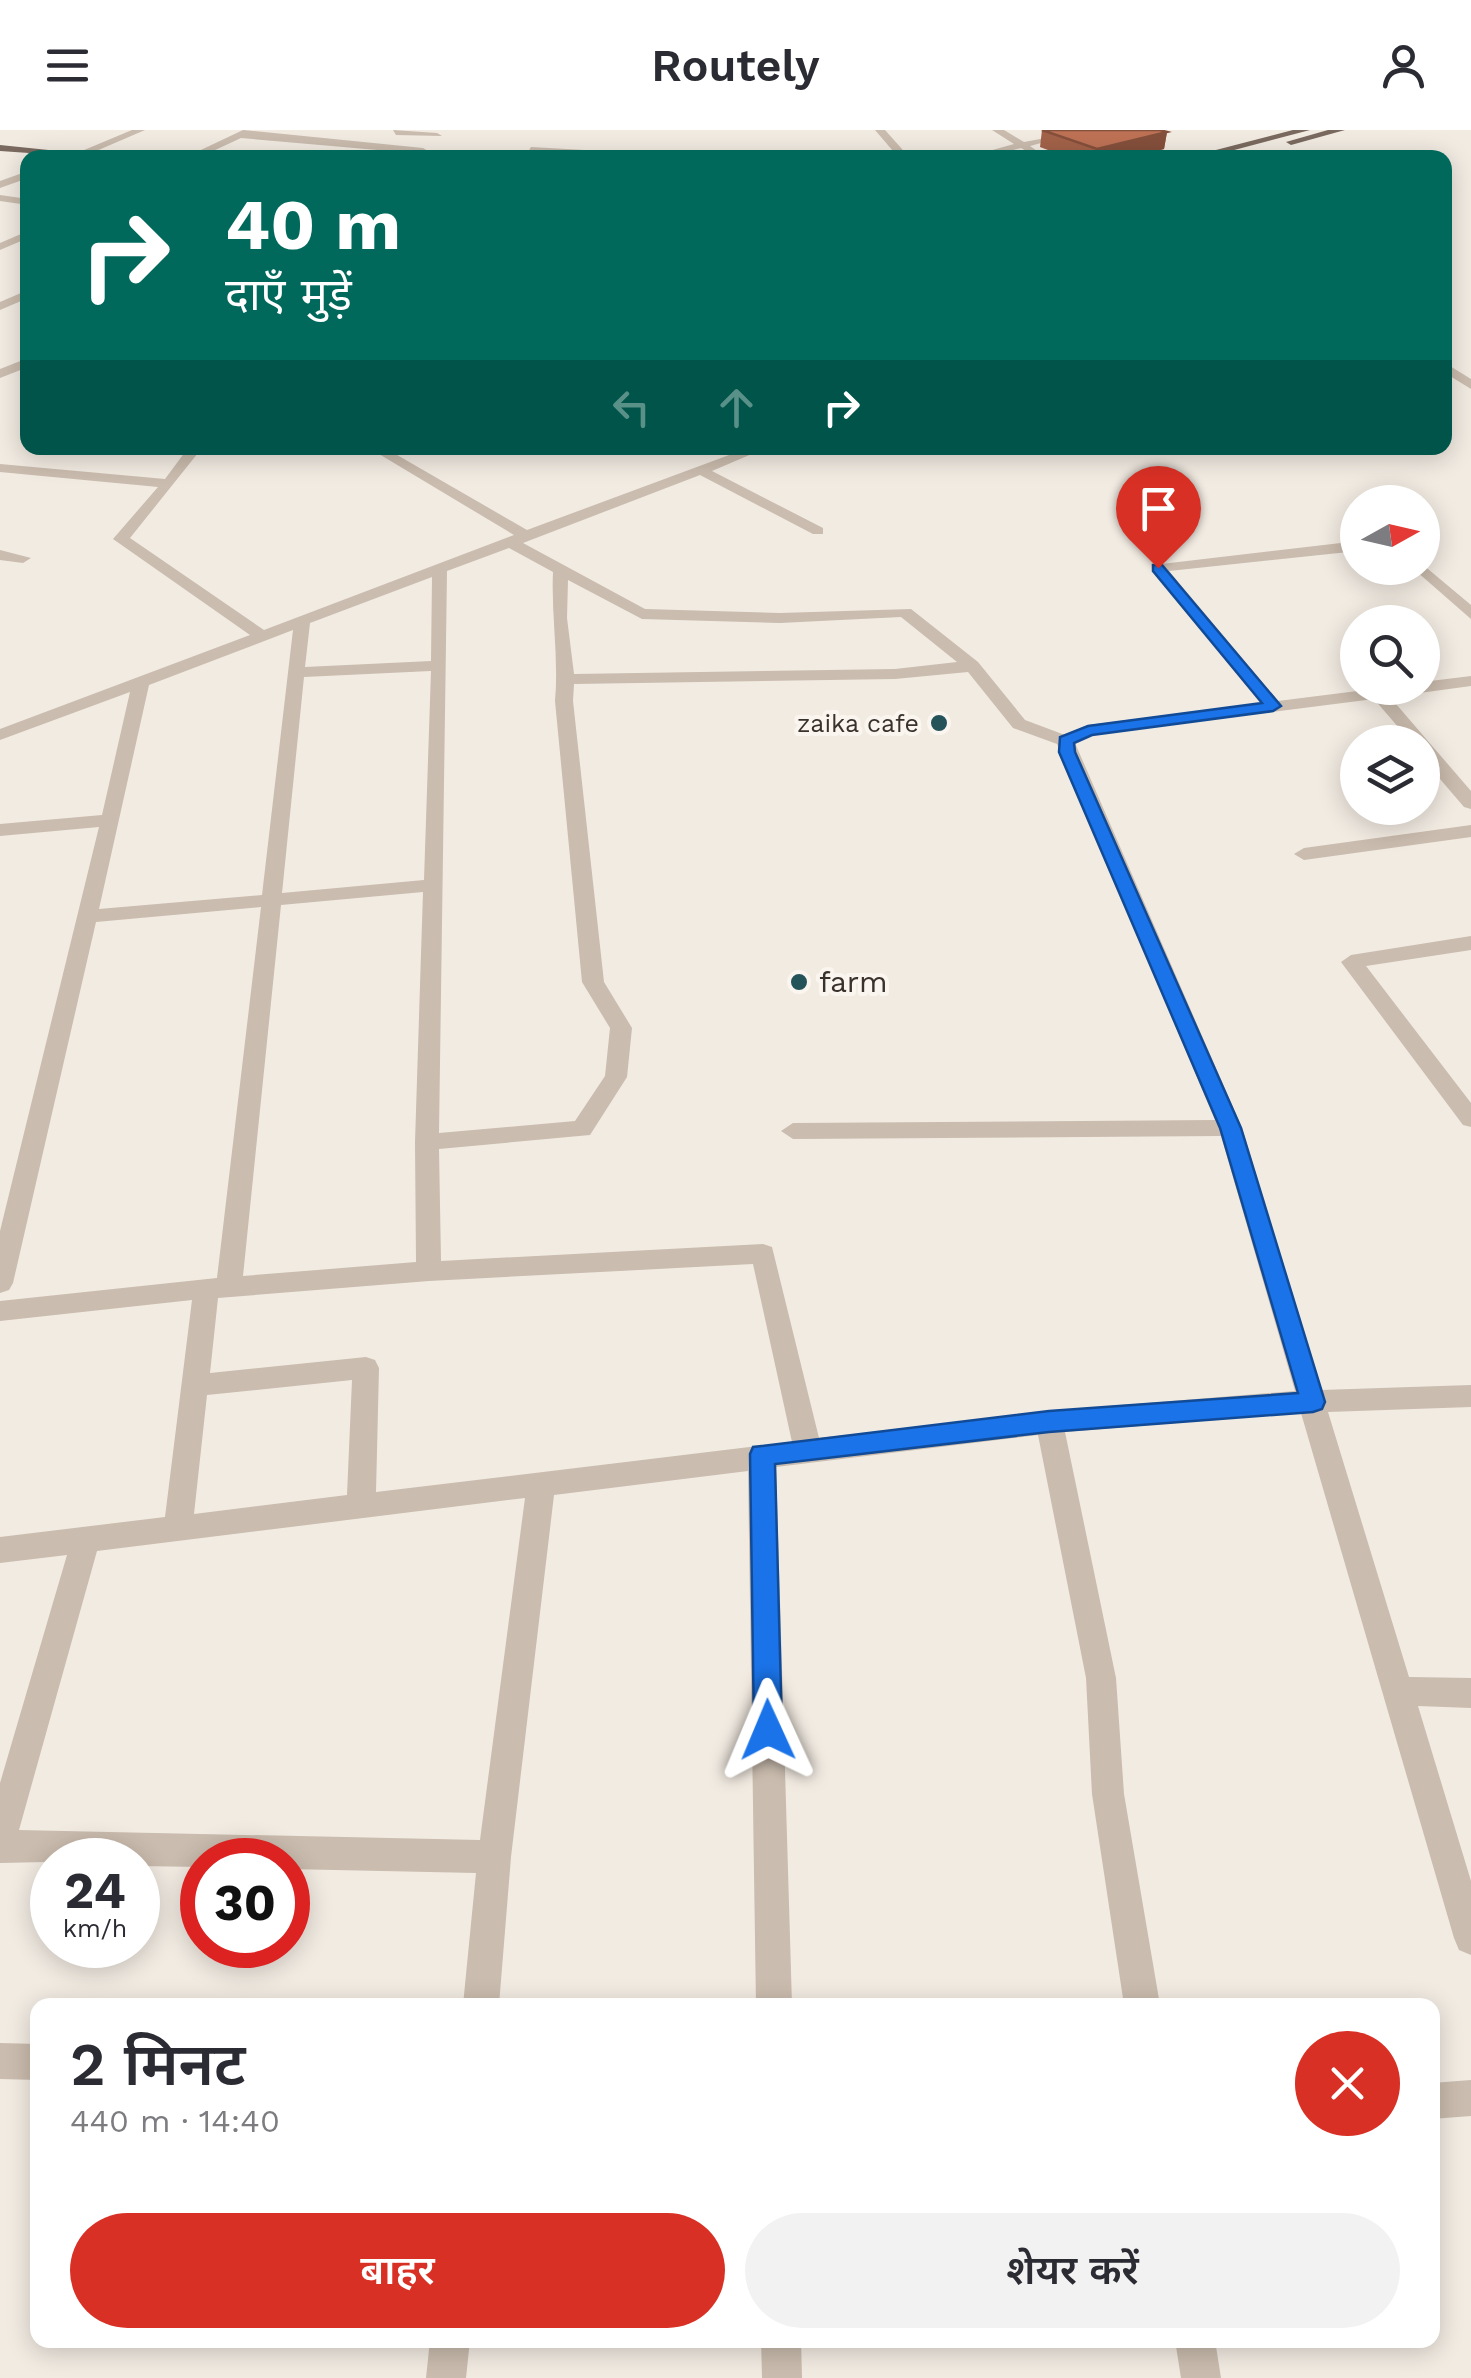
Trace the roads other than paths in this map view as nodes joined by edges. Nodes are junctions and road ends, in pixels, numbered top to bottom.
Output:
1 (140, 130) edge
2 (880, 130) edge
3 (997, 130) edge
4 (1084, 130) edge
5 (1304, 130) edge
6 (1340, 130) edge
7 (246, 132) edge
8 (388, 132) edge
9 (440, 133) edge
10 (638, 142) dead end
11 (1024, 147) junction
12 (88, 150) edge
13 (207, 150) edge
14 (389, 150) edge
15 (632, 150) edge
16 (897, 150) edge
17 (1009, 150) edge
18 (1030, 150) edge
19 (1223, 150) edge
20 (1259, 150) edge
21 (190, 455) edge
22 (387, 455) edge
23 (740, 455) edge
24 (15, 456) dead end
25 (0, 466) edge
26 (700, 470) junction
27 (170, 484) junction
28 (818, 530) dead end
29 (518, 539) junction
30 (1340, 548) edge
31 (0, 555) edge
32 (23, 558) dead end
33 (439, 569) junction
34 (561, 571) junction
35 (1440, 585) edge
36 (1471, 614) edge
37 (302, 621) junction
38 (262, 636) junction
39 (440, 666) junction
40 (972, 666) junction
41 (296, 672) junction
42 (566, 680) junction
43 (1471, 680) edge
44 (141, 682) junction
45 (1440, 684) edge
46 (1340, 698) edge
47 (1388, 705) edge
48 (1273, 706) junction
49 (1405, 725) edge
50 (0, 735) edge
51 (1066, 741) junction
52 (1440, 766) edge
53 (1471, 803) edge
54 (110, 820) junction
55 (0, 830) edge
56 (1471, 831) edge
57 (1304, 854) dead end
58 (434, 884) junction
59 (271, 900) junction
60 (86, 917) junction
61 (1471, 944) edge
62 (1471, 1119) edge
63 (1230, 1128) junction
64 (794, 1131) dead end
65 (427, 1142) junction
66 (429, 1271) junction
67 (0, 1284) edge
68 (218, 1288) junction
69 (0, 1311) edge
70 (194, 1385) junction
71 (1471, 1396) edge
72 (1313, 1402) junction
73 (1049, 1422) junction
74 (807, 1448) junction
75 (762, 1454) junction
76 (541, 1483) junction
77 (362, 1506) junction
78 (178, 1530) junction
79 (86, 1542) junction
80 (0, 1550) edge
81 (1398, 1691) junction
82 (1471, 1693) edge
83 (0, 1843) edge
84 (494, 1856) junction
85 (1471, 1938) edge
86 (481, 1998) edge
87 (774, 1998) edge
88 (1141, 1998) edge
89 (0, 2062) edge
90 (30, 2062) edge
91 (1471, 2098) edge
92 (1440, 2100) edge
93 (449, 2348) edge
94 (781, 2348) edge
95 (1196, 2348) edge
96 (446, 2378) edge
97 (782, 2378) edge
98 (1201, 2378) edge

1 - 12 street
2 - 16 street
3 - 11 street
4 - 11 street
5 - 19 main road
6 - 20 main road
7 - 13 street
7 - 14 street
8 - 9 street
10 - 15 street
11 - 17 street
11 - 18 street
21 - 27 street
22 - 29 street
23 - 26 street
24 - 25 street
25 - 27 street
26 - 28 street
26 - 29 street
27 - 38 street
29 - 33 street
29 - 34 street
30 - 48 street
31 - 32 street
33 - 37 street
33 - 39 street
34 - 40 street
34 - 42 street
35 - 36 street
37 - 38 street
37 - 41 street
38 - 44 street
39 - 41 street
39 - 58 street
40 - 42 street
40 - 51 street
41 - 59 street
42 - 65 street
43 - 45 street
44 - 50 street
44 - 54 street
46 - 48 street
47 - 49 street
48 - 51 street
51 - 63 street
52 - 53 street
54 - 55 street
54 - 60 street
56 - 57 street
58 - 59 street
58 - 65 street
59 - 60 street
59 - 68 street
60 - 67 street
61 - 62 street
63 - 64 street
63 - 72 street
65 - 66 street
66 - 68 street
66 - 74 street
68 - 69 street
68 - 70 street
70 - 77 street
70 - 78 street
71 - 72 street
72 - 73 street
72 - 81 street
73 - 74 street
73 - 88 street
74 - 75 street
75 - 76 street
75 - 87 street
76 - 77 street
76 - 84 street
77 - 78 street
78 - 79 street
79 - 80 street
79 - 83 street
81 - 82 street
81 - 85 street
83 - 84 street
84 - 86 street
89 - 90 street
91 - 92 street
93 - 96 street
94 - 97 street
95 - 98 street

